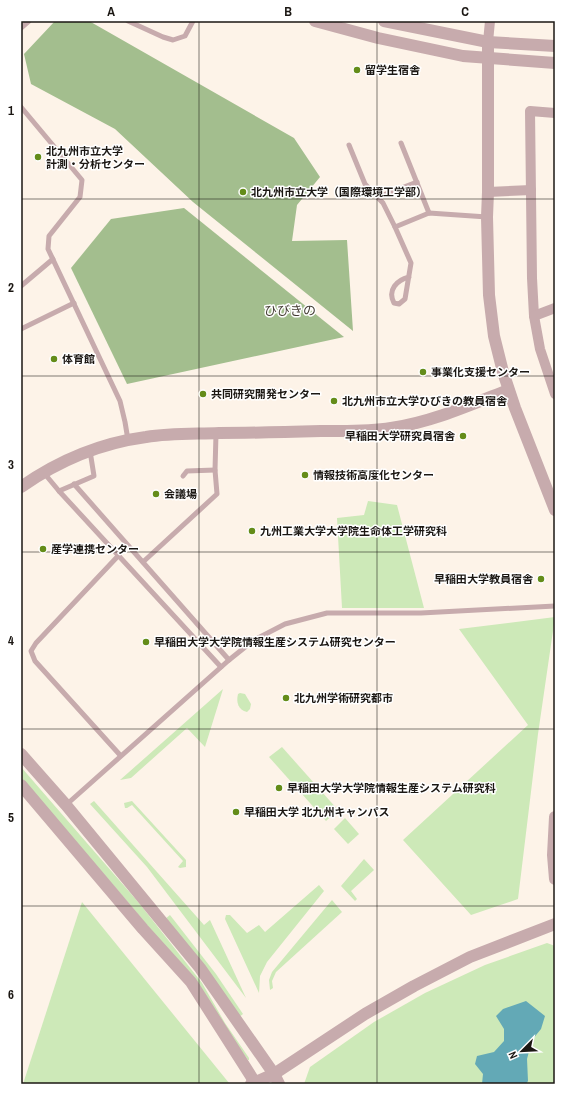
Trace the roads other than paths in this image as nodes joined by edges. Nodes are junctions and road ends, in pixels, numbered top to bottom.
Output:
1 (29, 21) edge
2 (128, 21) edge
3 (193, 21) edge
4 (315, 21) edge
5 (384, 21) edge
6 (490, 21) edge
7 (21, 28) edge
8 (488, 42) junction
9 (555, 46) edge
10 (488, 59) junction
11 (555, 63) edge
12 (21, 107) edge
13 (555, 113) edge
14 (401, 143) dead end
15 (349, 145) dead end
16 (417, 182) junction
17 (531, 190) junction
18 (488, 192) junction
19 (378, 198) junction
20 (430, 213) junction
21 (486, 217) junction
22 (395, 227) junction
23 (53, 259) junction
24 (410, 277) junction
25 (21, 286) edge
26 (74, 304) junction
27 (555, 308) edge
28 (534, 316) junction
29 (21, 329) edge
30 (552, 375) edge
31 (508, 390) junction
32 (555, 394) edge
33 (216, 434) junction
34 (128, 441) junction
35 (90, 451) junction
36 (215, 470) junction
37 (44, 473) junction
38 (183, 476) dead end
39 (74, 484) junction
40 (21, 487) edge
41 (59, 491) junction
42 (555, 510) edge
43 (119, 555) junction
44 (142, 562) junction
45 (555, 606) edge
46 (229, 660) junction
47 (221, 667) junction
48 (21, 754) edge
49 (120, 755) junction
50 (21, 785) edge
51 (66, 805) junction
52 (555, 817) edge
53 (555, 879) edge
54 (555, 924) edge
55 (276, 1079) edge
56 (254, 1083) edge

1 - 7 lane
2 - 3 lane
4 - 10 street
5 - 8 street
6 - 8 street
8 - 9 street
8 - 10 street
10 - 11 street
10 - 18 street
12 - 23 lane
13 - 17 street
14 - 16 lane
15 - 19 lane
16 - 19 lane
16 - 20 lane
17 - 18 street
17 - 28 street
18 - 21 street
19 - 22 lane
20 - 21 lane
20 - 22 lane
21 - 31 street
22 - 24 lane
23 - 25 lane
23 - 26 lane
24 - 24 lane
26 - 29 lane
26 - 34 lane
27 - 28 street
28 - 30 street
30 - 32 street
31 - 33 street
31 - 42 street
33 - 34 street
33 - 36 lane
34 - 35 street
35 - 37 street
35 - 39 lane
36 - 38 lane
36 - 44 lane
37 - 40 street
37 - 41 lane
39 - 41 lane
39 - 44 lane
41 - 43 lane
43 - 47 lane
43 - 49 lane
44 - 46 lane
45 - 46 lane
46 - 47 lane
47 - 49 lane
48 - 51 street
49 - 51 lane
50 - 56 street
51 - 55 street
52 - 53 street
54 - 55 street
55 - 56 street

